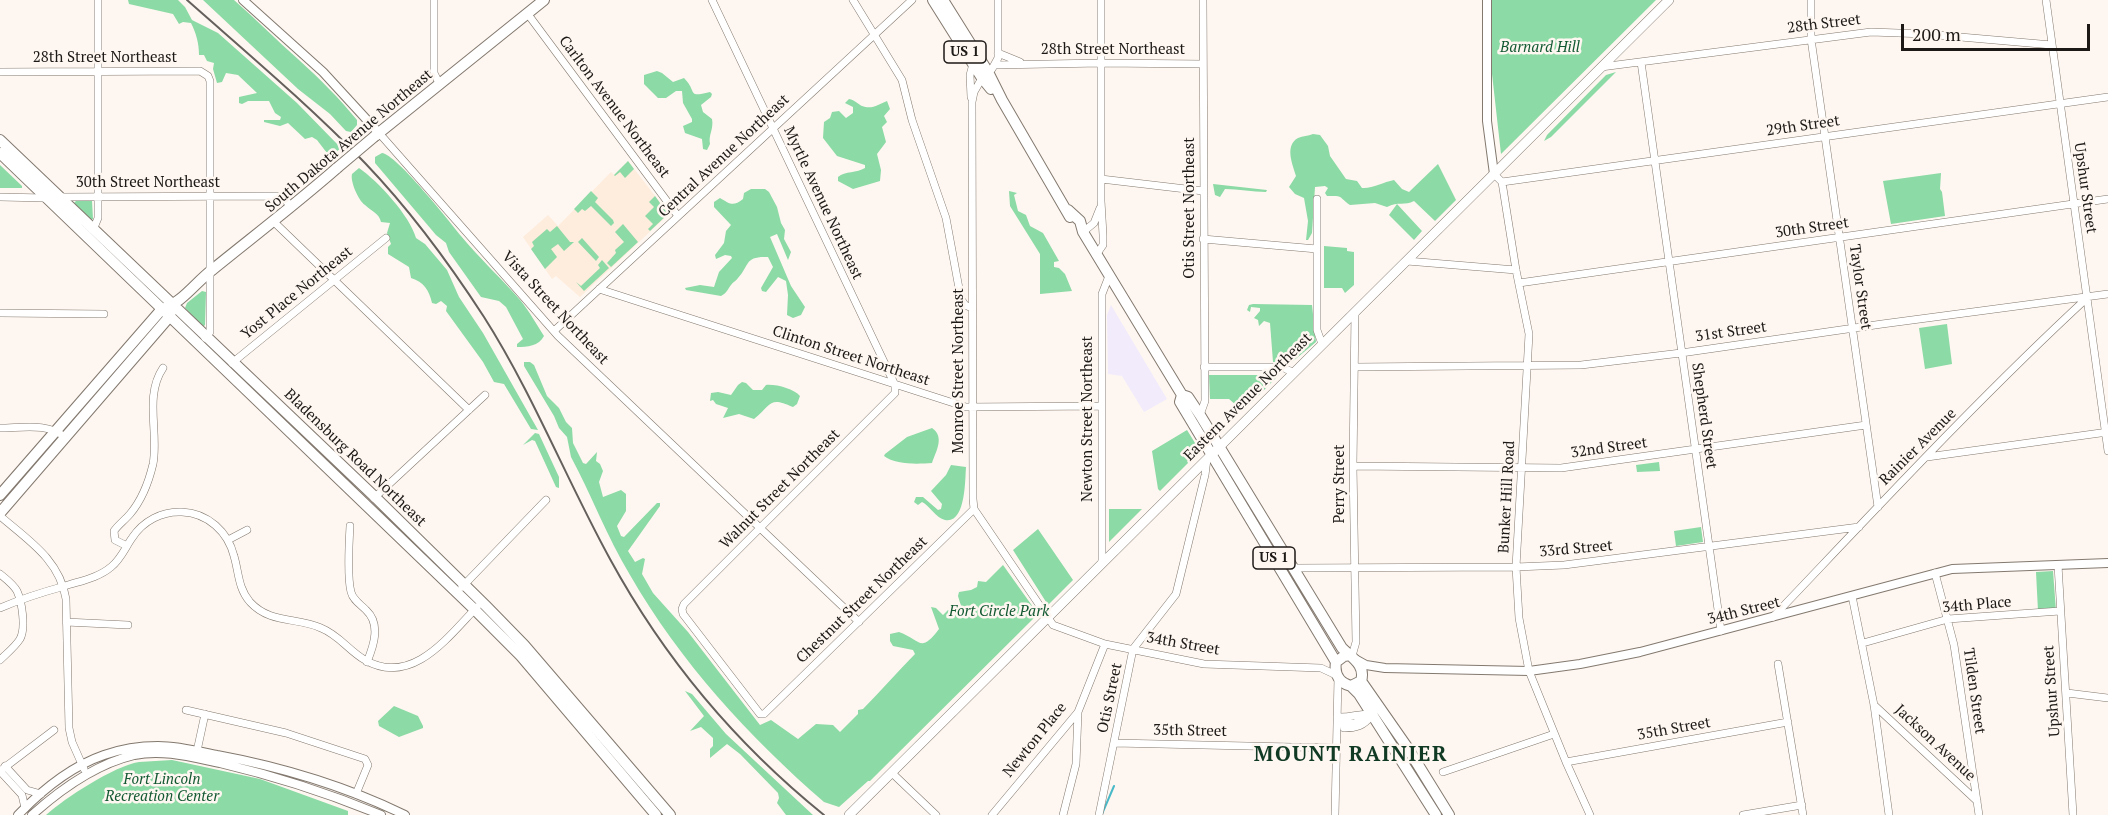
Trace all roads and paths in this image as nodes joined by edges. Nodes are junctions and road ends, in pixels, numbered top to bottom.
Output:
1 (98, 0) edge
2 (243, 0) edge
3 (434, 0) edge
4 (544, 0) edge
5 (711, 0) edge
6 (853, 0) edge
7 (912, 0) edge
8 (933, 0) edge
9 (943, 0) edge
10 (998, 0) edge
11 (1101, 0) edge
12 (1203, 0) edge
13 (1487, 0) edge
14 (1669, 0) edge
15 (1811, 0) edge
16 (2046, 0) edge
17 (527, 13) junction
18 (874, 36) junction
19 (1811, 39) junction
20 (2052, 45) junction
21 (998, 53) junction
22 (1641, 62) junction
23 (1023, 63) junction
24 (1101, 63) junction
25 (973, 64) junction
26 (1203, 64) junction
27 (1601, 67) junction
28 (0, 72) edge
29 (98, 72) junction
30 (988, 72) junction
31 (440, 85) junction
32 (2108, 97) edge
33 (972, 102) junction
34 (2060, 104) junction
35 (773, 129) junction
36 (377, 134) junction
37 (1825, 137) junction
38 (0, 140) edge
39 (0, 153) edge
40 (1654, 161) junction
41 (1494, 174) junction
42 (1101, 178) junction
43 (1502, 182) junction
44 (1203, 191) junction
45 (0, 196) edge
46 (98, 196) junction
47 (210, 196) junction
48 (47, 198) junction
49 (60, 198) junction
50 (1317, 199) dead end
51 (2108, 199) edge
52 (1101, 201) junction
53 (2074, 204) junction
54 (292, 207) junction
55 (678, 216) junction
56 (274, 222) junction
57 (93, 230) junction
58 (1083, 232) junction
59 (386, 238) dead end
60 (1839, 238) junction
61 (1203, 239) junction
62 (1317, 249) junction
63 (1096, 255) junction
64 (1407, 261) junction
65 (1668, 261) junction
66 (1516, 270) junction
67 (210, 271) junction
68 (1109, 276) junction
69 (333, 280) junction
70 (1519, 283) junction
71 (599, 289) junction
72 (2108, 294) edge
73 (2087, 298) junction
74 (972, 308) junction
75 (168, 310) junction
76 (1355, 312) junction
77 (0, 313) edge
78 (104, 314) dead end
79 (1852, 328) junction
80 (554, 331) junction
81 (206, 337) junction
82 (1322, 344) junction
83 (199, 346) junction
84 (135, 348) junction
85 (1681, 353) junction
86 (233, 362) junction
87 (1528, 366) junction
88 (1204, 367) junction
89 (1355, 367) junction
90 (163, 368) dead end
91 (224, 370) junction
92 (1293, 373) junction
93 (895, 385) junction
94 (485, 395) dead end
95 (1182, 395) junction
96 (1101, 406) junction
97 (973, 407) junction
98 (469, 410) junction
99 (1200, 415) junction
100 (1866, 426) junction
101 (0, 428) edge
102 (56, 430) junction
103 (2107, 432) edge
104 (66, 438) junction
105 (1696, 450) junction
106 (2108, 451) edge
107 (1213, 453) junction
108 (1927, 457) junction
109 (1353, 466) junction
110 (1521, 468) junction
111 (4, 486) edge
112 (0, 495) edge
113 (375, 497) junction
114 (546, 500) dead end
115 (366, 506) junction
116 (1878, 507) junction
117 (975, 508) junction
118 (0, 514) edge
119 (350, 526) dead end
120 (760, 527) junction
121 (1859, 527) junction
122 (247, 530) dead end
123 (228, 540) junction
124 (1708, 545) junction
125 (127, 546) junction
126 (1102, 563) junction
127 (2108, 563) edge
128 (2058, 565) junction
129 (1354, 567) junction
130 (1516, 567) junction
131 (1294, 568) junction
132 (1935, 573) junction
133 (0, 574) edge
134 (63, 586) junction
135 (460, 589) junction
136 (1852, 596) junction
137 (20, 601) junction
138 (478, 605) junction
139 (0, 608) edge
140 (2060, 611) junction
141 (1048, 617) junction
142 (1772, 618) junction
143 (1948, 619) junction
144 (66, 622) junction
145 (859, 622) junction
146 (128, 625) dead end
147 (1720, 631) junction
148 (1863, 643) junction
149 (1105, 644) junction
150 (1133, 649) junction
151 (1353, 657) junction
152 (0, 660) edge
153 (367, 662) junction
154 (1778, 664) dead end
155 (1385, 668) junction
156 (1337, 669) junction
157 (1529, 670) junction
158 (1356, 682) junction
159 (2067, 693) junction
160 (2108, 699) edge
161 (1338, 704) junction
162 (1874, 705) junction
163 (186, 710) dead end
164 (769, 711) joint
165 (1078, 712) junction
166 (1376, 712) junction
167 (205, 714) junction
168 (1788, 722) junction
169 (1337, 723) junction
170 (54, 730) dead end
171 (1554, 734) junction
172 (1114, 743) junction
173 (1336, 748) junction
174 (197, 751) junction
175 (126, 754) junction
176 (1566, 762) junction
177 (82, 766) junction
178 (2, 769) edge
179 (1443, 772) dead end
180 (892, 773) junction
181 (87, 775) junction
182 (41, 794) junction
183 (356, 794) junction
184 (1977, 801) junction
185 (1802, 806) junction
186 (25, 808) junction
187 (658, 811) edge
188 (851, 814) edge
189 (18, 815) edge
190 (32, 815) edge
191 (381, 815) edge
192 (405, 815) edge
193 (670, 815) edge
194 (936, 815) edge
195 (992, 815) edge
196 (1063, 815) edge
197 (1099, 815) edge
198 (1335, 815) edge
199 (1436, 815) edge
200 (1449, 815) edge
201 (1590, 815) edge
202 (1743, 815) edge
203 (1803, 815) edge
204 (1888, 815) edge
205 (1979, 815) edge
206 (2073, 815) edge

1 - 29 street
2 - 36 street, Vista Street Northeast
3 - 31 street
4 - 17 main road, South Dakota Avenue Northeast
5 - 35 street, Myrtle Avenue Northeast
6 - 18 street
7 - 18 street, Central Avenue Northeast
8 - 25 main road, US 1
9 - 30 main road, US 1
10 - 21 street, Monroe Street Northeast
11 - 24 street
12 - 26 street, Otis Street Northeast
13 - 41 street
14 - 27 main road, Eastern Avenue Northeast
15 - 19 street, Taylor Street
16 - 20 street, Upshur Street
17 - 31 main road, South Dakota Avenue Northeast
17 - 55 street, Carlton Avenue Northeast
18 - 35 street, Central Avenue Northeast
18 - 74 street
19 - 20 street, 28th Street
19 - 22 street, 28th Street
19 - 37 street, Taylor Street
20 - 34 street, Upshur Street
21 - 23 street, 28th Street Northeast
21 - 30 street, Monroe Street Northeast
22 - 27 street, 28th Street
22 - 40 street, Shepherd Street
23 - 24 street, 28th Street Northeast
23 - 30 street, 28th Street Northeast
24 - 26 street, 28th Street Northeast
24 - 42 street
25 - 30 main road, US 1
25 - 33 street, Monroe Street Northeast
26 - 44 street, Otis Street Northeast
27 - 41 main road, Eastern Avenue Northeast
28 - 29 street, 28th Street Northeast
29 - 46 street
29 - 47 street, 28th Street Northeast
30 - 33 street, Monroe Street Northeast
30 - 58 main road, US 1
31 - 36 main road, South Dakota Avenue Northeast
32 - 34 street, 29th Street
33 - 74 street, Monroe Street Northeast
34 - 37 street, 29th Street
34 - 53 street, Upshur Street
35 - 55 street, Central Avenue Northeast
35 - 93 street, Myrtle Avenue Northeast
36 - 54 main road, South Dakota Avenue Northeast, bridge
36 - 80 street, Vista Street Northeast
37 - 40 street, 29th Street
37 - 60 street, Taylor Street
38 - 49 main road, Bladensburg Road Northeast
39 - 48 main road, Bladensburg Road Northeast
40 - 43 street, 29th Street
40 - 65 street, Shepherd Street
41 - 43 street
41 - 64 main road, Eastern Avenue Northeast
42 - 44 street
42 - 52 street
43 - 66 street, Bunker Hill Road
44 - 61 street, Otis Street Northeast
45 - 48 street, 30th Street Northeast
46 - 47 street, 30th Street Northeast
46 - 49 street, 30th Street Northeast
46 - 57 street
47 - 54 street, 30th Street Northeast
47 - 67 street
48 - 49 street, 30th Street Northeast
48 - 75 main road, Bladensburg Road Northeast
49 - 57 main road, Bladensburg Road Northeast
50 - 62 street
51 - 53 street, 30th Street
52 - 58 street
52 - 63 street
53 - 60 street, 30th Street
53 - 73 street, Upshur Street
54 - 56 main road, South Dakota Avenue Northeast
55 - 71 street, Central Avenue Northeast
56 - 67 main road, South Dakota Avenue Northeast
56 - 69 street
57 - 75 main road, Bladensburg Road Northeast
58 - 63 main road, US 1
59 - 69 street, Yost Place Northeast
60 - 65 street, 30th Street
60 - 79 street, Taylor Street
61 - 62 street
61 - 88 street, Otis Street Northeast
62 - 82 street
63 - 68 main road, US 1
64 - 66 street
64 - 76 main road, Eastern Avenue Northeast
65 - 70 street, 30th Street
65 - 85 street, Shepherd Street
66 - 70 street, Bunker Hill Road
67 - 75 main road, South Dakota Avenue Northeast
67 - 81 street
68 - 95 main road, US 1
68 - 96 street, Newton Street Northeast
69 - 86 street, Yost Place Northeast
69 - 98 street
70 - 87 street, Bunker Hill Road
71 - 80 street, Central Avenue Northeast
71 - 93 street, Clinton Street Northeast
72 - 73 street, 31st Street
73 - 79 street, 31st Street
73 - 103 street, Upshur Street
73 - 108 street, Rainier Avenue
74 - 97 street, Monroe Street Northeast
75 - 81 main road, Bladensburg Road Northeast
75 - 83 main road, Bladensburg Road Northeast
75 - 84 main road, South Dakota Avenue Northeast
76 - 82 main road, Eastern Avenue Northeast
76 - 89 street, Perry Street
77 - 78 street
79 - 85 street, 31st Street
79 - 100 street, Taylor Street
80 - 120 street, Vista Street Northeast
81 - 83 street
81 - 86 main road, Bladensburg Road Northeast
82 - 92 main road, Eastern Avenue Northeast
83 - 91 main road, Bladensburg Road Northeast
84 - 102 main road, South Dakota Avenue Northeast
84 - 104 main road, South Dakota Avenue Northeast
85 - 87 street, 31st Street
85 - 105 street, Shepherd Street
86 - 91 street, Yost Place Northeast
86 - 113 main road, Bladensburg Road Northeast
87 - 89 street, 31st Street
87 - 110 street, Bunker Hill Road
88 - 92 street
88 - 99 street, Otis Street Northeast
89 - 109 street, Perry Street
90 - 125 street
91 - 115 main road, Bladensburg Road Northeast
92 - 107 main road, Eastern Avenue Northeast
93 - 97 street, Clinton Street Northeast
93 - 120 street, Walnut Street Northeast
94 - 98 street
95 - 99 main road, US 1
95 - 107 main road, US 1
96 - 97 street, Clinton Street Northeast
96 - 126 street, Newton Street Northeast
97 - 117 street, Monroe Street Northeast
98 - 113 street
99 - 107 main road, US 1
100 - 105 street, 32nd Street
100 - 116 street, Taylor Street
101 - 102 street
102 - 104 street
102 - 111 main road, South Dakota Avenue Northeast
103 - 106 street, Upshur Street
103 - 108 street
104 - 118 main road, South Dakota Avenue Northeast
105 - 110 street, 32nd Street
105 - 124 street, Shepherd Street
107 - 126 main road, Eastern Avenue Northeast
107 - 131 main road, US 1
107 - 150 street, Otis Street
107 - 156 main road, US 1
108 - 116 street, Rainier Avenue
109 - 110 street, 32nd Street
109 - 129 street, Perry Street
110 - 130 street, Bunker Hill Road
111 - 112 main road, South Dakota Avenue Northeast
113 - 115 street
113 - 135 main road, Bladensburg Road Northeast
114 - 135 street
115 - 135 main road, Bladensburg Road Northeast
116 - 121 street, Rainier Avenue
117 - 141 street, Monroe Street Northeast
117 - 145 street, Chestnut Street Northeast
118 - 134 street
119 - 153 street
120 - 145 street, Vista Street Northeast
120 - 164 street, Walnut Street Northeast
121 - 124 street, 33rd Street
121 - 142 street, Rainier Avenue
122 - 123 street
123 - 125 street
123 - 153 street
124 - 130 street, 33rd Street
124 - 147 street, Shepherd Street
125 - 134 street
126 - 141 main road, Eastern Avenue Northeast
127 - 128 street, 34th Street
128 - 132 street, 34th Street
128 - 140 street, Upshur Street
129 - 130 street, 33rd Street
129 - 131 street, 33rd Street
129 - 151 street, Perry Street
130 - 157 street, Bunker Hill Road
131 - 151 main road, US 1
132 - 136 street, 34th Street
132 - 143 street, Tilden Street
133 - 137 street
134 - 137 street
134 - 144 street
135 - 138 main road, Bladensburg Road Northeast
136 - 142 street, 34th Street
136 - 148 street
137 - 139 street
137 - 152 street
138 - 153 street
138 - 187 main road, Bladensburg Road Northeast
140 - 143 street, 34th Place
140 - 159 street, Upshur Street
141 - 149 street, 34th Street
141 - 180 main road, Eastern Avenue Northeast
142 - 147 street, 34th Street
143 - 148 street, 34th Place
143 - 184 street, Tilden Street
144 - 146 street
144 - 177 street
145 - 164 street, Chestnut Street Northeast
147 - 157 street, 34th Street
148 - 162 street
149 - 150 street, 34th Street
149 - 165 street, Newton Place
150 - 156 street, 34th Street
150 - 172 street, Otis Street
151 - 155 street, 34th Street
151 - 156 main road
151 - 158 main road, US 1
154 - 168 street
155 - 157 street, 34th Street
155 - 158 street, 34th Street
156 - 158 main road, US 1
156 - 161 street
157 - 171 street, Bunker Hill Road
158 - 161 street
158 - 166 main road, US 1
159 - 160 street
159 - 206 street, Upshur Street
161 - 169 street
162 - 184 street, Jackson Avenue
162 - 204 street
163 - 167 street
165 - 195 street, Newton Place
165 - 196 street
166 - 169 street
166 - 199 main road, US 1
166 - 200 main road, US 1
167 - 174 street
167 - 183 street
168 - 176 street, 35th Street
168 - 185 street
169 - 173 street
170 - 178 street
171 - 176 street, Bunker Hill Road
171 - 179 street
172 - 173 street, 35th Street
172 - 197 street, Otis Street
173 - 198 street
174 - 175 street
174 - 183 street
175 - 177 street
175 - 181 street
175 - 191 street
176 - 201 street, Bunker Hill Road
177 - 181 street
177 - 182 street
178 - 182 street
178 - 186 street
180 - 188 main road, Eastern Avenue Northeast
180 - 194 street
181 - 190 street
182 - 186 street
183 - 192 street
184 - 205 street, Tilden Street
185 - 202 street
185 - 203 street
186 - 189 street
187 - 193 main road, Bladensburg Road Northeast

